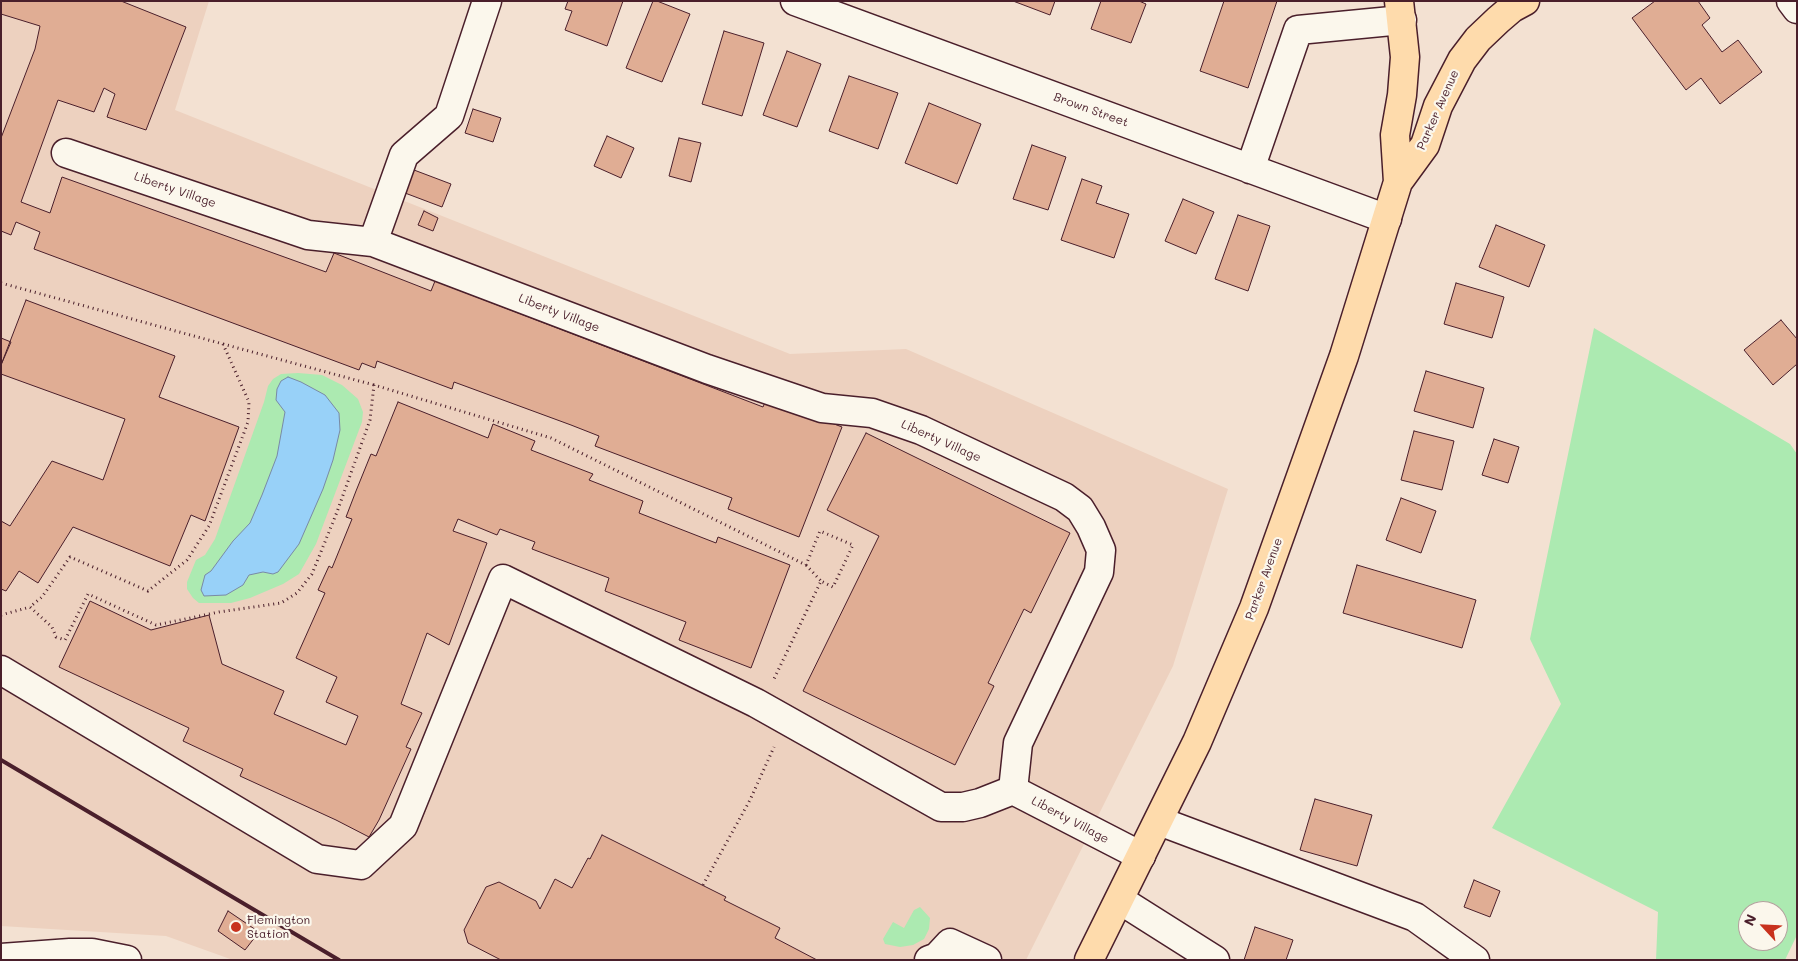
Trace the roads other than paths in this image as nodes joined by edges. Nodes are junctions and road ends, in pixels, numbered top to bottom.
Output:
1 (487, 1) edge
2 (795, 1) edge
3 (1525, 1) edge
4 (1791, 1) edge
5 (1797, 9) edge
6 (1400, 11) edge
7 (66, 153) dead end
8 (1250, 169) junction
9 (1398, 182) junction
10 (1387, 219) junction
11 (373, 242) junction
12 (1, 670) edge
13 (1013, 790) junction
14 (1159, 821) junction
15 (1141, 856) junction
16 (1120, 900) junction
17 (1, 958) edge
18 (127, 960) edge
19 (929, 960) edge
20 (987, 960) edge
21 (1089, 960) edge
22 (1214, 960) edge
23 (1475, 960) edge

1 - 11 street
2 - 8 street, Brown Street
3 - 9 main road, Parker Avenue
4 - 5 street
6 - 8 street
6 - 9 main road, Parker Avenue
7 - 11 street, Liberty Village
8 - 10 street, Brown Street
9 - 10 main road, Parker Avenue
10 - 14 main road, Parker Avenue
11 - 13 street, Liberty Village
12 - 13 street
13 - 15 street, Liberty Village
14 - 15 main road, Parker Avenue
14 - 23 street
15 - 16 main road, Parker Avenue
16 - 21 main road, Parker Avenue
16 - 22 street
17 - 18 street
19 - 20 street

